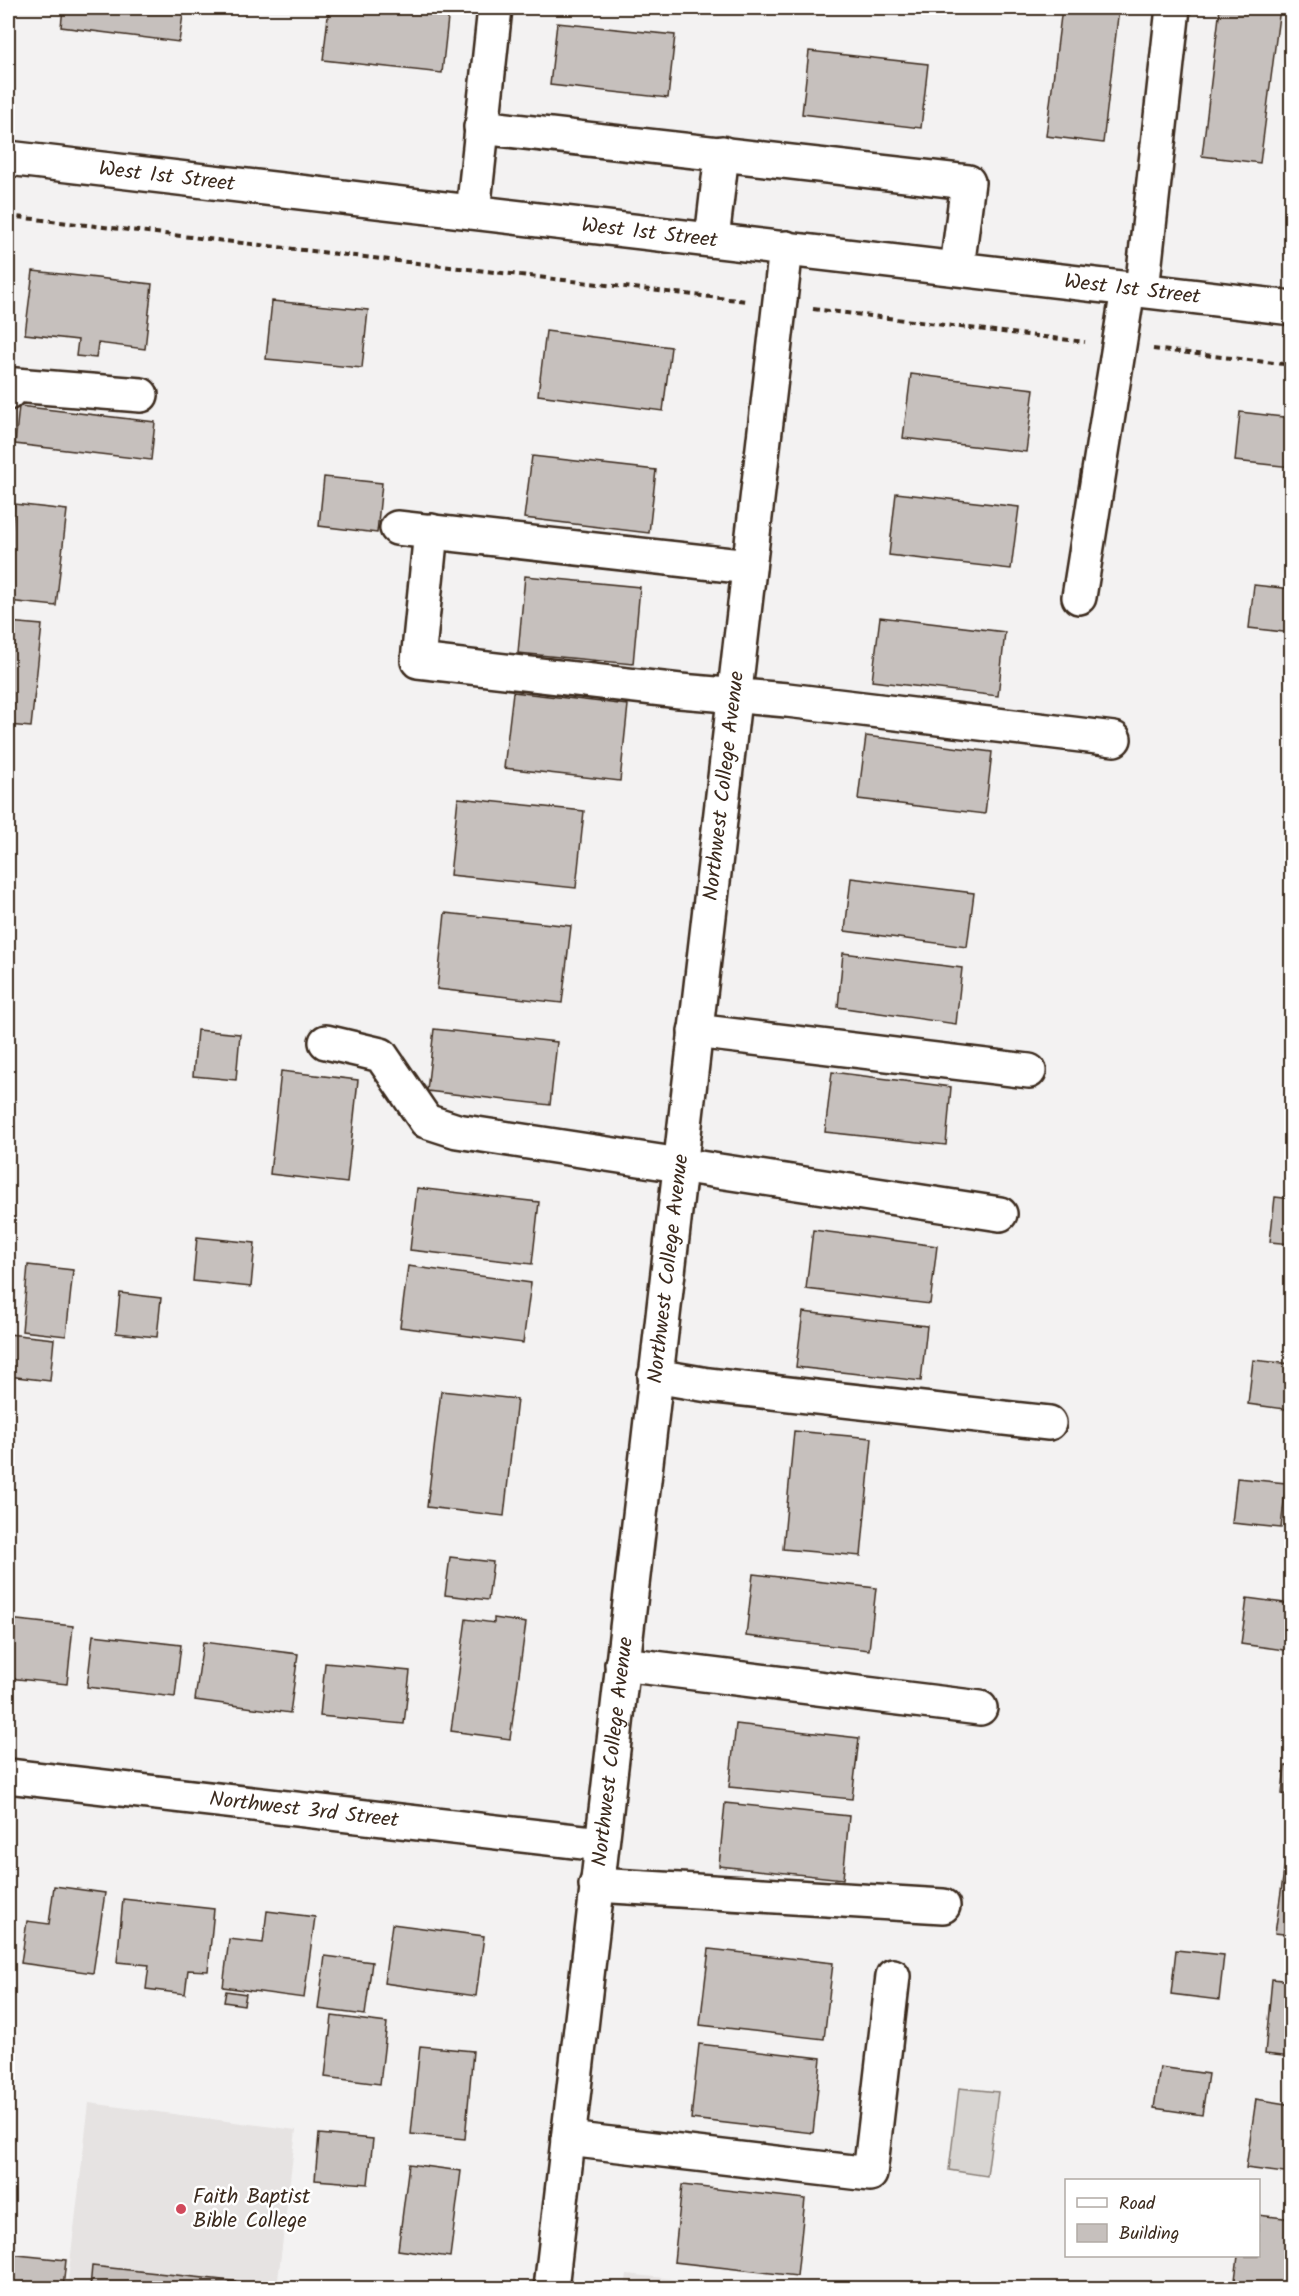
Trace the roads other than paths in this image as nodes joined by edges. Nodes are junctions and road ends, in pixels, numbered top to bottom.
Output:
1 (495, 8) edge
2 (1173, 8) edge
3 (481, 127) junction
4 (722, 153) junction
5 (8, 158) edge
6 (473, 212) junction
7 (712, 239) junction
8 (786, 248) junction
9 (957, 268) junction
10 (1135, 289) junction
11 (1292, 308) edge
12 (8, 393) edge
13 (141, 394) dead end
14 (397, 528) dead end
15 (431, 531) junction
16 (749, 567) junction
17 (1079, 597) dead end
18 (734, 696) junction
19 (1114, 739) dead end
20 (695, 1031) junction
21 (326, 1042) dead end
22 (1029, 1071) dead end
23 (680, 1166) junction
24 (1000, 1214) dead end
25 (655, 1376) junction
26 (1049, 1423) dead end
27 (622, 1664) junction
28 (980, 1708) dead end
29 (8, 1776) edge
30 (601, 1844) junction
31 (596, 1885) junction
32 (943, 1906) dead end
33 (893, 1976) dead end
34 (568, 2139) junction
35 (551, 2289) edge

1 - 3 street
2 - 10 street
3 - 4 street
3 - 6 street
4 - 7 street
4 - 9 street
5 - 6 street, West 1st Street
6 - 7 street, West 1st Street
7 - 8 street, West 1st Street
8 - 9 street, West 1st Street
8 - 16 street, Northwest College Avenue
9 - 10 street, West 1st Street
10 - 11 street, West 1st Street
10 - 17 street
12 - 13 street
14 - 15 street
15 - 16 street
15 - 18 street
16 - 18 street, Northwest College Avenue
18 - 19 street
18 - 20 street, Northwest College Avenue
20 - 22 street
20 - 23 street, Northwest College Avenue
21 - 23 street
23 - 24 street
23 - 25 street, Northwest College Avenue
25 - 26 street
25 - 27 street, Northwest College Avenue
27 - 28 street
27 - 30 street, Northwest College Avenue
29 - 30 street, Northwest 3rd Street
30 - 31 street, Northwest College Avenue
31 - 32 street
31 - 34 street, Northwest College Avenue
33 - 34 street
34 - 35 street, Northwest College Avenue

